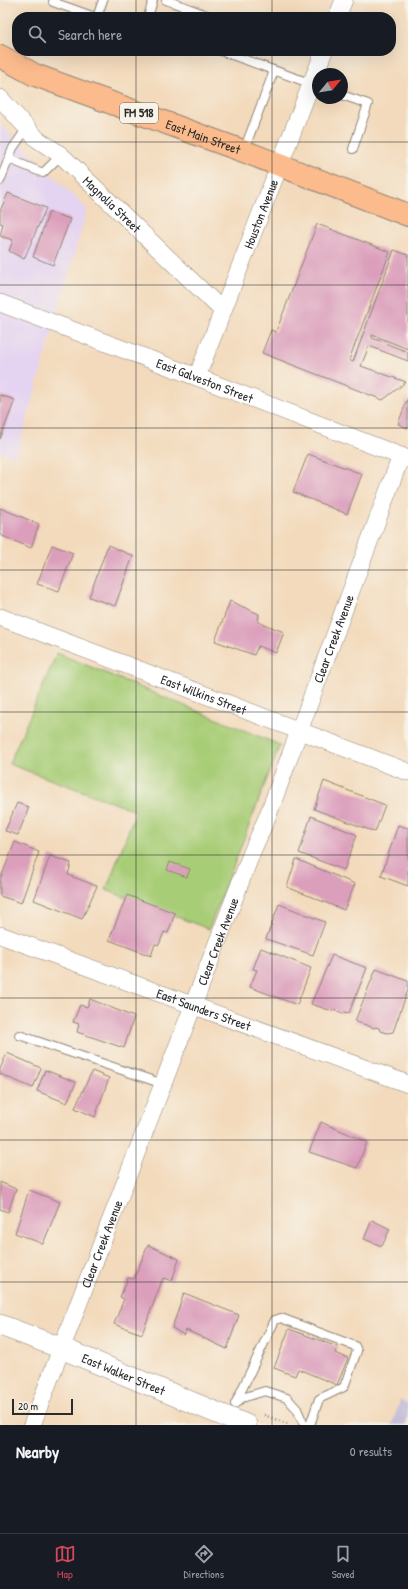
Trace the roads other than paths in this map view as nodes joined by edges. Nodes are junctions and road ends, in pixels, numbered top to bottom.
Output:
1 (54, 0) edge
2 (103, 0) edge
3 (153, 0) edge
4 (166, 0) edge
5 (344, 0) edge
6 (82, 12) edge
7 (98, 12) edge
8 (149, 12) edge
9 (198, 12) edge
10 (339, 12) edge
11 (0, 56) edge
12 (234, 56) edge
13 (323, 56) edge
14 (320, 68) edge
15 (274, 71) junction
16 (312, 84) edge
17 (312, 92) edge
18 (348, 97) edge
19 (0, 98) edge
20 (32, 134) junction
21 (354, 149) dead end
22 (243, 151) junction
23 (61, 155) junction
24 (9, 158) junction
25 (280, 166) junction
26 (0, 181) edge
27 (408, 215) edge
28 (0, 304) edge
29 (223, 311) junction
30 (197, 377) junction
31 (404, 458) edge
32 (0, 616) edge
33 (299, 729) junction
34 (408, 772) edge
35 (0, 935) edge
36 (193, 1005) junction
37 (20, 1035) dead end
38 (163, 1084) junction
39 (408, 1084) edge
40 (0, 1325) edge
41 (61, 1348) junction
42 (236, 1415) edge
43 (32, 1425) edge
44 (304, 1425) edge
45 (310, 1425) edge

1 - 6 lane
2 - 7 lane
3 - 8 lane
4 - 9 lane
5 - 10 street
11 - 22 main road, East Main Street / FM 518
12 - 15 lane
13 - 14 street, Houston Avenue
15 - 16 lane
15 - 22 lane
17 - 25 street, Houston Avenue
18 - 21 lane
19 - 20 street, Magnolia Street
20 - 23 street, Magnolia Street
20 - 24 lane
22 - 25 main road, East Main Street / FM 518
23 - 24 lane
23 - 29 street, Magnolia Street
24 - 26 lane
25 - 27 main road, East Main Street / FM 518
25 - 29 street, Houston Avenue
28 - 30 street, East Galveston Street
29 - 30 street, Houston Avenue
30 - 31 street, East Galveston Street
31 - 33 street, Clear Creek Avenue
32 - 33 street, East Wilkins Street
33 - 34 street, East Wilkins Street
33 - 36 street, Clear Creek Avenue
35 - 36 street, East Saunders Street
36 - 38 street, Clear Creek Avenue
36 - 39 street, East Saunders Street
37 - 38 lane
38 - 41 street, Clear Creek Avenue
40 - 41 street, East Walker Street
41 - 42 street, East Walker Street
41 - 43 street, Clear Creek Avenue
42 - 44 lane
42 - 45 lane

